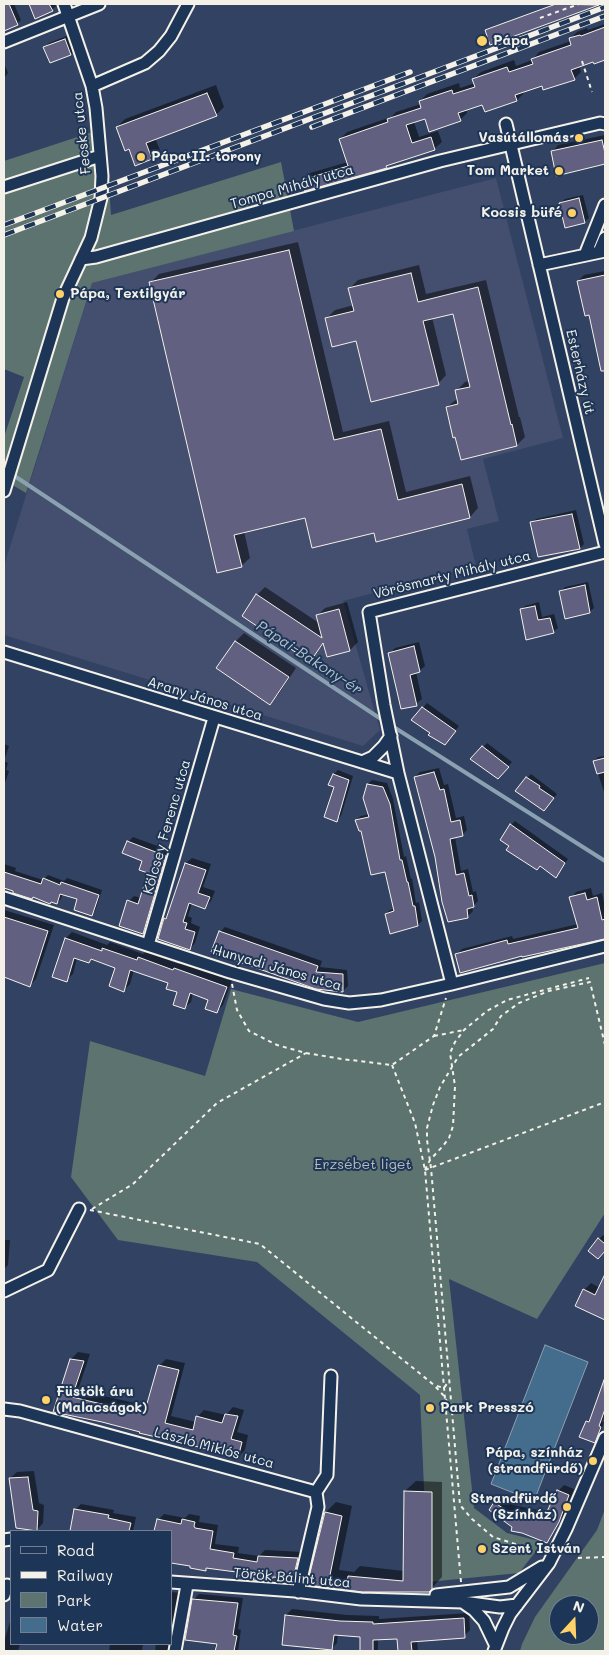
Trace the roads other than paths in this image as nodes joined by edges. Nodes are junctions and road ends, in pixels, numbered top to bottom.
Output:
1 (64, 4) edge
2 (99, 4) edge
3 (188, 4) edge
4 (69, 16) junction
5 (4, 42) edge
6 (92, 86) junction
7 (506, 124) dead end
8 (605, 124) edge
9 (511, 144) junction
10 (100, 156) junction
11 (4, 187) edge
12 (605, 205) edge
13 (605, 238) edge
14 (602, 252) edge
15 (585, 255) junction
16 (81, 259) junction
17 (540, 265) junction
18 (4, 491) edge
19 (605, 544) edge
20 (605, 552) edge
21 (4, 652) edge
22 (214, 718) junction
23 (391, 736) junction
24 (362, 762) junction
25 (398, 773) junction
26 (4, 898) edge
27 (148, 944) junction
28 (605, 946) edge
29 (452, 984) junction
30 (85, 1209) road end
31 (4, 1291) edge
32 (331, 1376) dead end
33 (4, 1409) edge
34 (605, 1438) edge
35 (317, 1497) junction
36 (549, 1563) junction
37 (172, 1582) edge
38 (187, 1584) junction
39 (485, 1590) junction
40 (298, 1592) junction
41 (462, 1597) junction
42 (512, 1609) junction
43 (495, 1649) edge
44 (174, 1651) edge

1 - 4 street, Fecske utca
2 - 4 street
3 - 6 street
4 - 5 street
4 - 6 street, Fecske utca
6 - 10 street, Fecske utca
7 - 9 street, Esterházy út
8 - 9 street, Tompa Mihály utca
9 - 16 street, Tompa Mihály utca
9 - 17 street, Esterházy út
10 - 11 street
10 - 16 street, Fecske utca
12 - 15 street
13 - 14 street
14 - 15 street
15 - 17 street
16 - 18 street, Fecske utca
17 - 19 street, Esterházy út
20 - 23 street, Vörösmarty Mihály utca
21 - 22 street, Arany János utca
22 - 24 street, Arany János utca
22 - 27 street, Kölcsey Ferenc utca
23 - 24 street
23 - 25 street
24 - 25 street, Arany János utca
25 - 29 street
26 - 27 street, Hunyadi János utca
27 - 29 street, Hunyadi János utca
28 - 29 street, Hunyadi János utca
30 - 31 street
32 - 35 street
33 - 35 street, László Miklós utca
34 - 36 street
35 - 40 street
36 - 39 street, Török Bálint utca
36 - 42 street
37 - 38 street, Török Bálint utca
38 - 40 street, Török Bálint utca
38 - 44 street
39 - 41 street, Török Bálint utca
39 - 42 street
40 - 41 street, Török Bálint utca
41 - 42 street, Török Bálint utca
41 - 43 street
42 - 43 street

